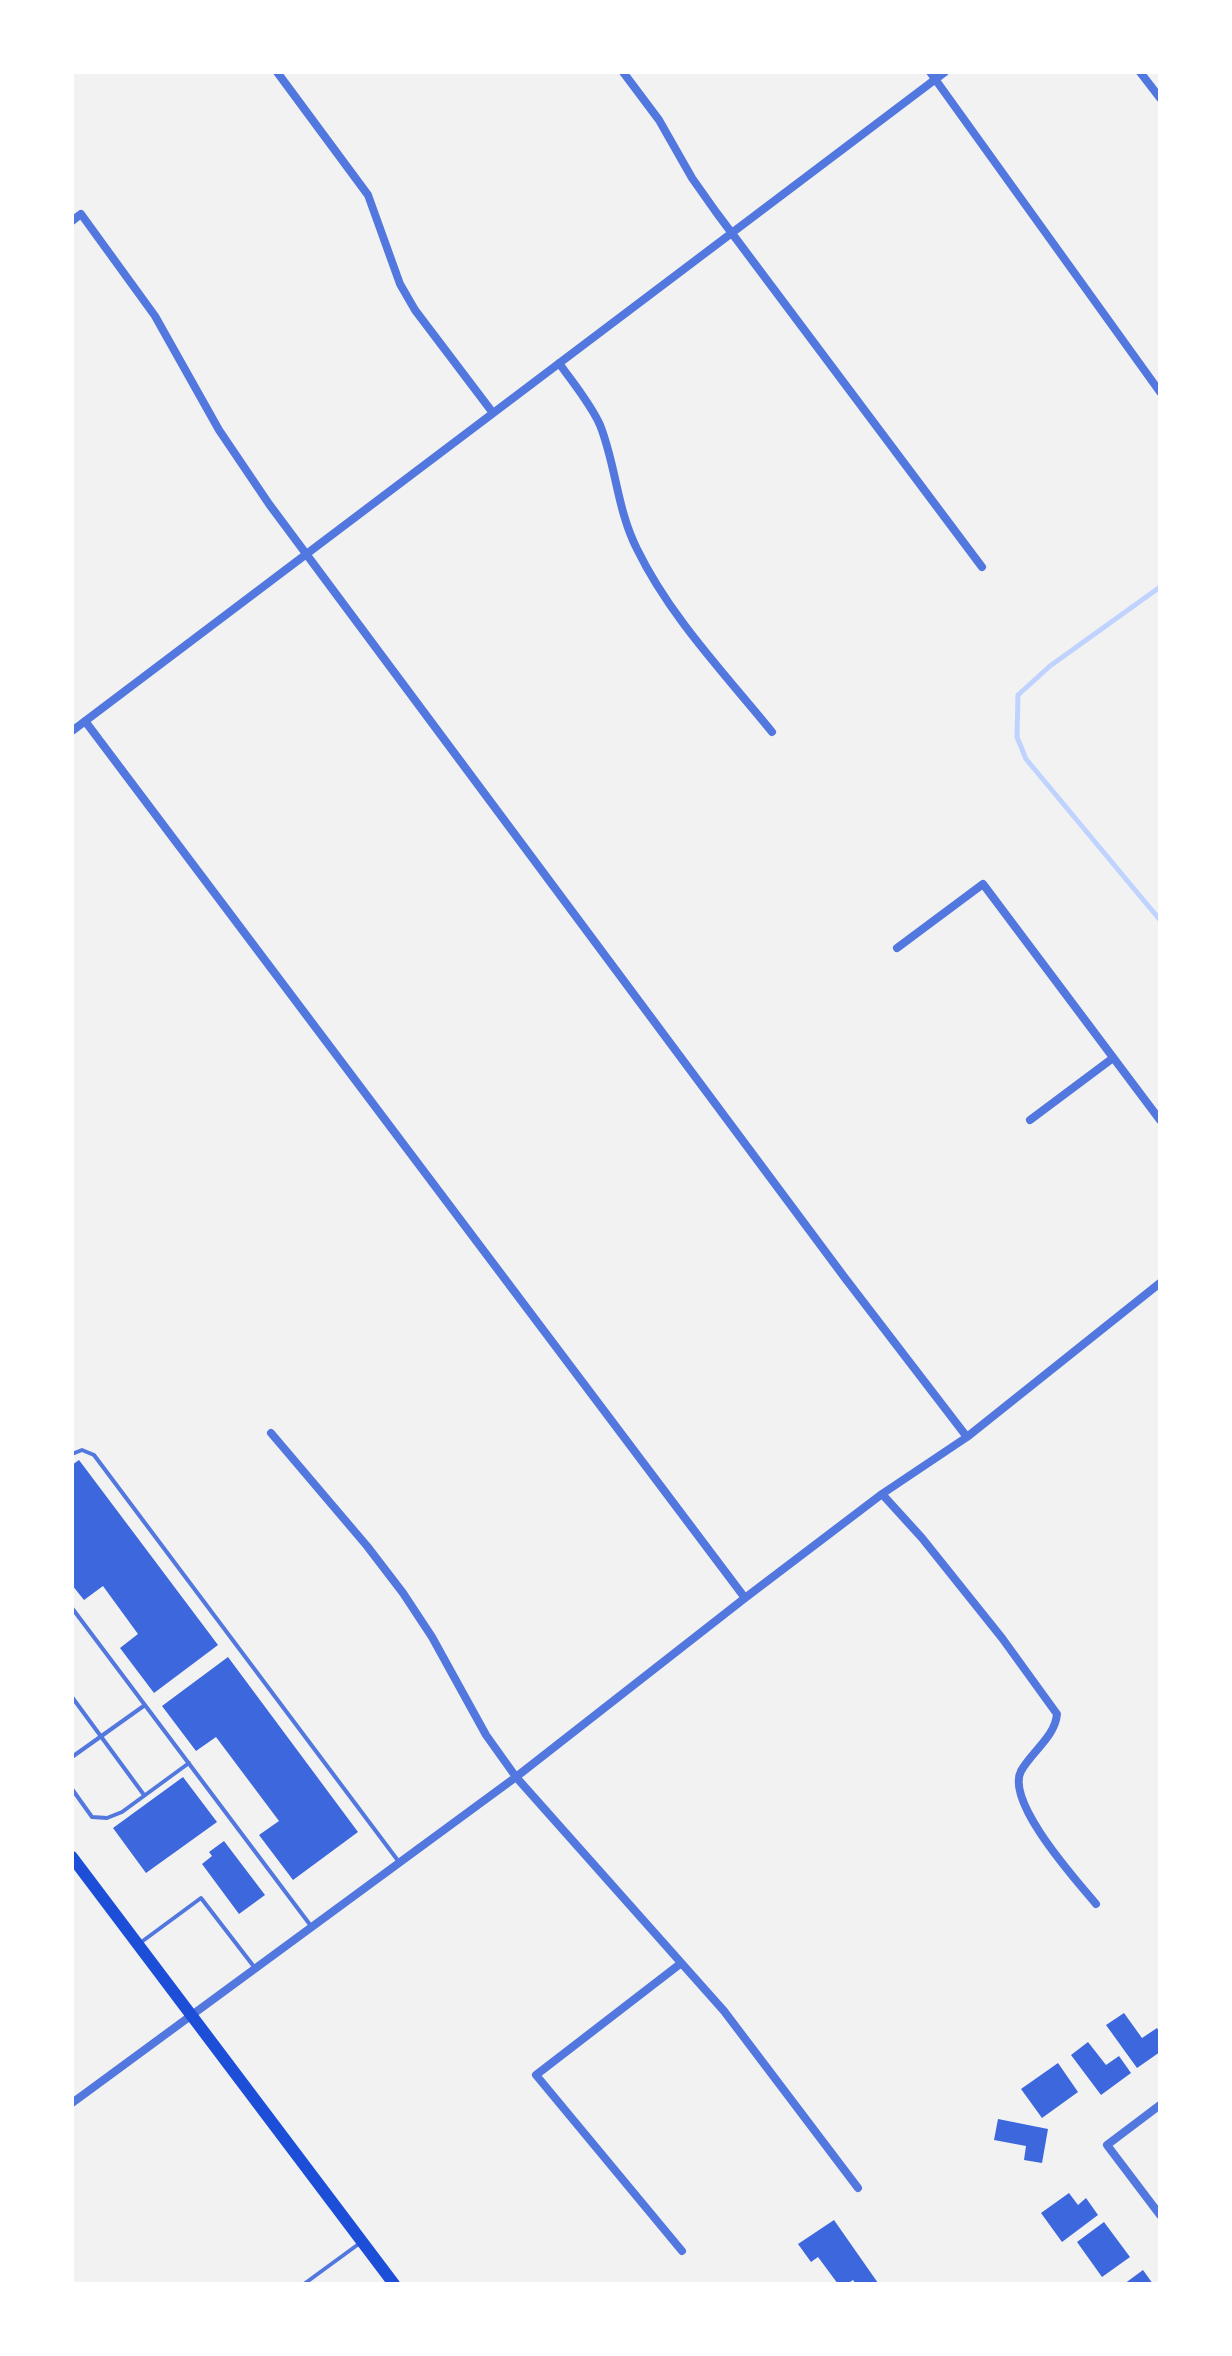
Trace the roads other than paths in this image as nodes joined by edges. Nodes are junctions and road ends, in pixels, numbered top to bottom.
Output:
1 (277, 72) edge
2 (623, 72) edge
3 (945, 72) edge
4 (1140, 72) edge
5 (932, 75) edge
6 (1160, 98) edge
7 (72, 221) edge
8 (732, 234) junction
9 (559, 363) junction
10 (1160, 392) edge
11 (493, 413) junction
12 (306, 555) junction
13 (982, 567) dead end
14 (85, 721) junction
15 (72, 731) edge
16 (772, 732) dead end
17 (897, 948) dead end
18 (1113, 1058) junction
19 (1030, 1120) dead end
20 (1160, 1120) edge
21 (1160, 1283) edge
22 (271, 1433) dead end
23 (967, 1437) junction
24 (72, 1454) edge
25 (882, 1494) junction
26 (745, 1598) junction
27 (72, 1608) edge
28 (72, 1697) edge
29 (145, 1705) junction
30 (101, 1736) junction
31 (72, 1757) edge
32 (189, 1763) junction
33 (516, 1777) junction
34 (72, 1789) edge
35 (145, 1796) junction
36 (72, 1857) edge
37 (401, 1864) junction
38 (1096, 1904) dead end
39 (312, 1927) junction
40 (138, 1945) junction
41 (680, 1964) junction
42 (255, 1968) junction
43 (190, 2015) junction
44 (72, 2103) edge
45 (1160, 2105) edge
46 (858, 2188) dead end
47 (1160, 2215) edge
48 (362, 2242) junction
49 (682, 2251) dead end
50 (304, 2284) edge
51 (394, 2284) edge
52 (774, 2284) edge
53 (783, 2284) edge

1 - 11 street
2 - 8 street
3 - 5 street
4 - 6 street
5 - 8 street
5 - 10 street
7 - 12 street
8 - 9 street
8 - 13 street
9 - 11 street
9 - 16 street
11 - 12 street
12 - 14 street
12 - 23 street
14 - 15 street
14 - 26 street
17 - 18 street
18 - 19 street
18 - 20 street
21 - 23 street
22 - 33 street
23 - 25 street
24 - 37 lane
25 - 26 street
25 - 38 street
26 - 33 street
27 - 29 lane
28 - 30 lane
29 - 30 lane
29 - 32 lane
30 - 31 lane
30 - 35 lane
32 - 35 lane
32 - 39 lane
33 - 37 street
33 - 41 street
34 - 35 lane
36 - 40 main road
37 - 39 street
39 - 42 street
40 - 42 lane
40 - 43 main road
41 - 46 street
41 - 49 street
42 - 43 street
43 - 44 street
43 - 48 main road
45 - 47 street
48 - 50 lane
48 - 51 main road
52 - 53 lane

